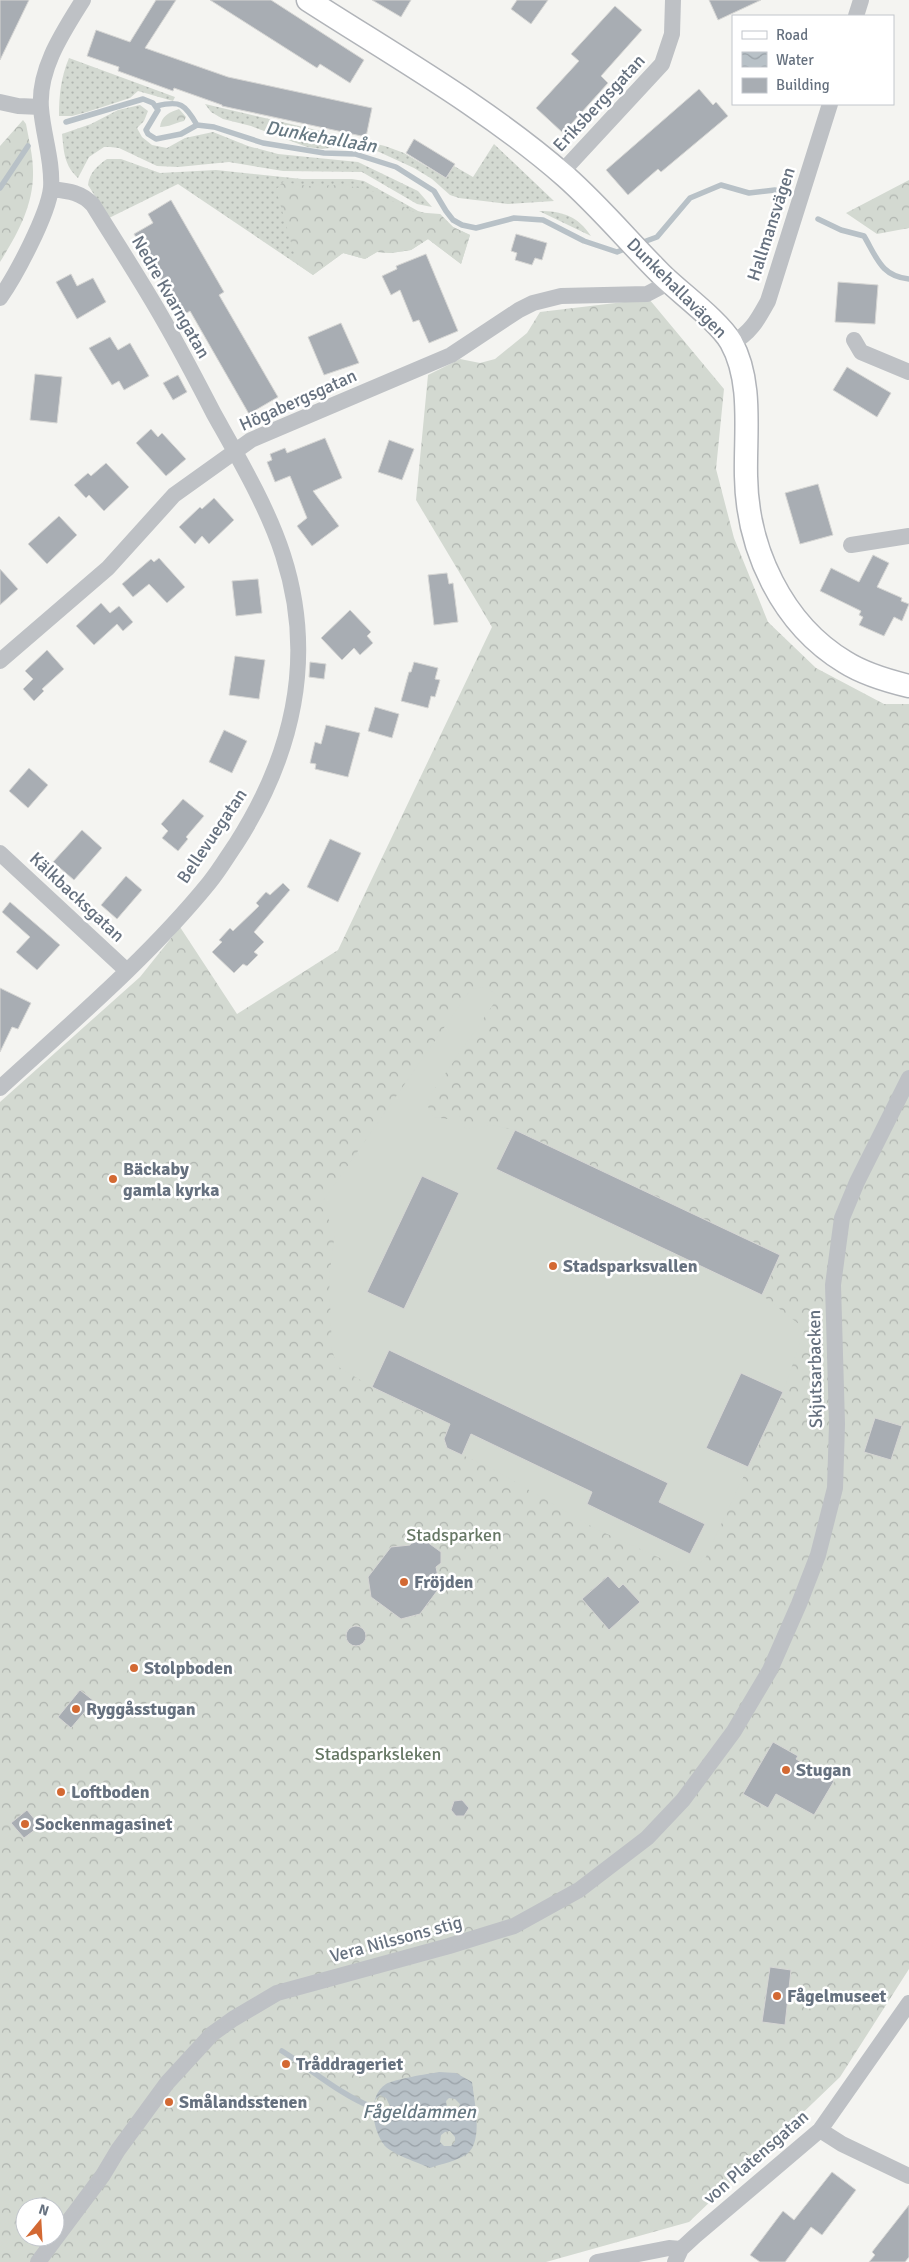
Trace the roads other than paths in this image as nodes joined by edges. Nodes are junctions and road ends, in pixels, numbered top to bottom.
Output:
1 (83, 0) edge
2 (308, 0) edge
3 (673, 0) edge
4 (861, 0) edge
5 (856, 15) edge
6 (0, 102) edge
7 (830, 105) edge
8 (41, 107) junction
9 (561, 173) junction
10 (51, 189) junction
11 (670, 282) junction
12 (0, 298) edge
13 (854, 340) dead end
14 (732, 343) junction
15 (909, 372) edge
16 (235, 452) junction
17 (909, 536) edge
18 (851, 545) dead end
19 (0, 661) edge
20 (909, 686) edge
21 (0, 853) edge
22 (126, 970) junction
23 (909, 1078) edge
24 (0, 1088) edge
25 (772, 1663) joint
26 (909, 2003) edge
27 (820, 2130) junction
28 (909, 2176) edge
29 (678, 2256) edge
30 (38, 2262) edge
31 (597, 2262) edge

1 - 8 street
2 - 9 street, Dunkehallavägen
3 - 9 street, Eriksbergsgatan
4 - 5 street
6 - 8 street
7 - 14 street, Hallmansvägen
8 - 10 street
9 - 11 street, Dunkehallavägen
10 - 12 street
10 - 16 street, Nedre Kvarngatan
11 - 14 street, Dunkehallavägen
11 - 16 street, Högabergsgatan
13 - 15 street
14 - 20 street, Dunkehallavägen
16 - 19 street, Högabergsgatan
16 - 22 street, Bellevuegatan
17 - 18 street
21 - 22 street, Kälkbacksgatan
22 - 24 street, Bellevuegatan
23 - 25 street, Skjutsarbacken
25 - 30 street, Vera Nilssons stig
26 - 27 street, von Platensgatan
27 - 28 street
27 - 29 street, von Platensgatan
29 - 31 street

